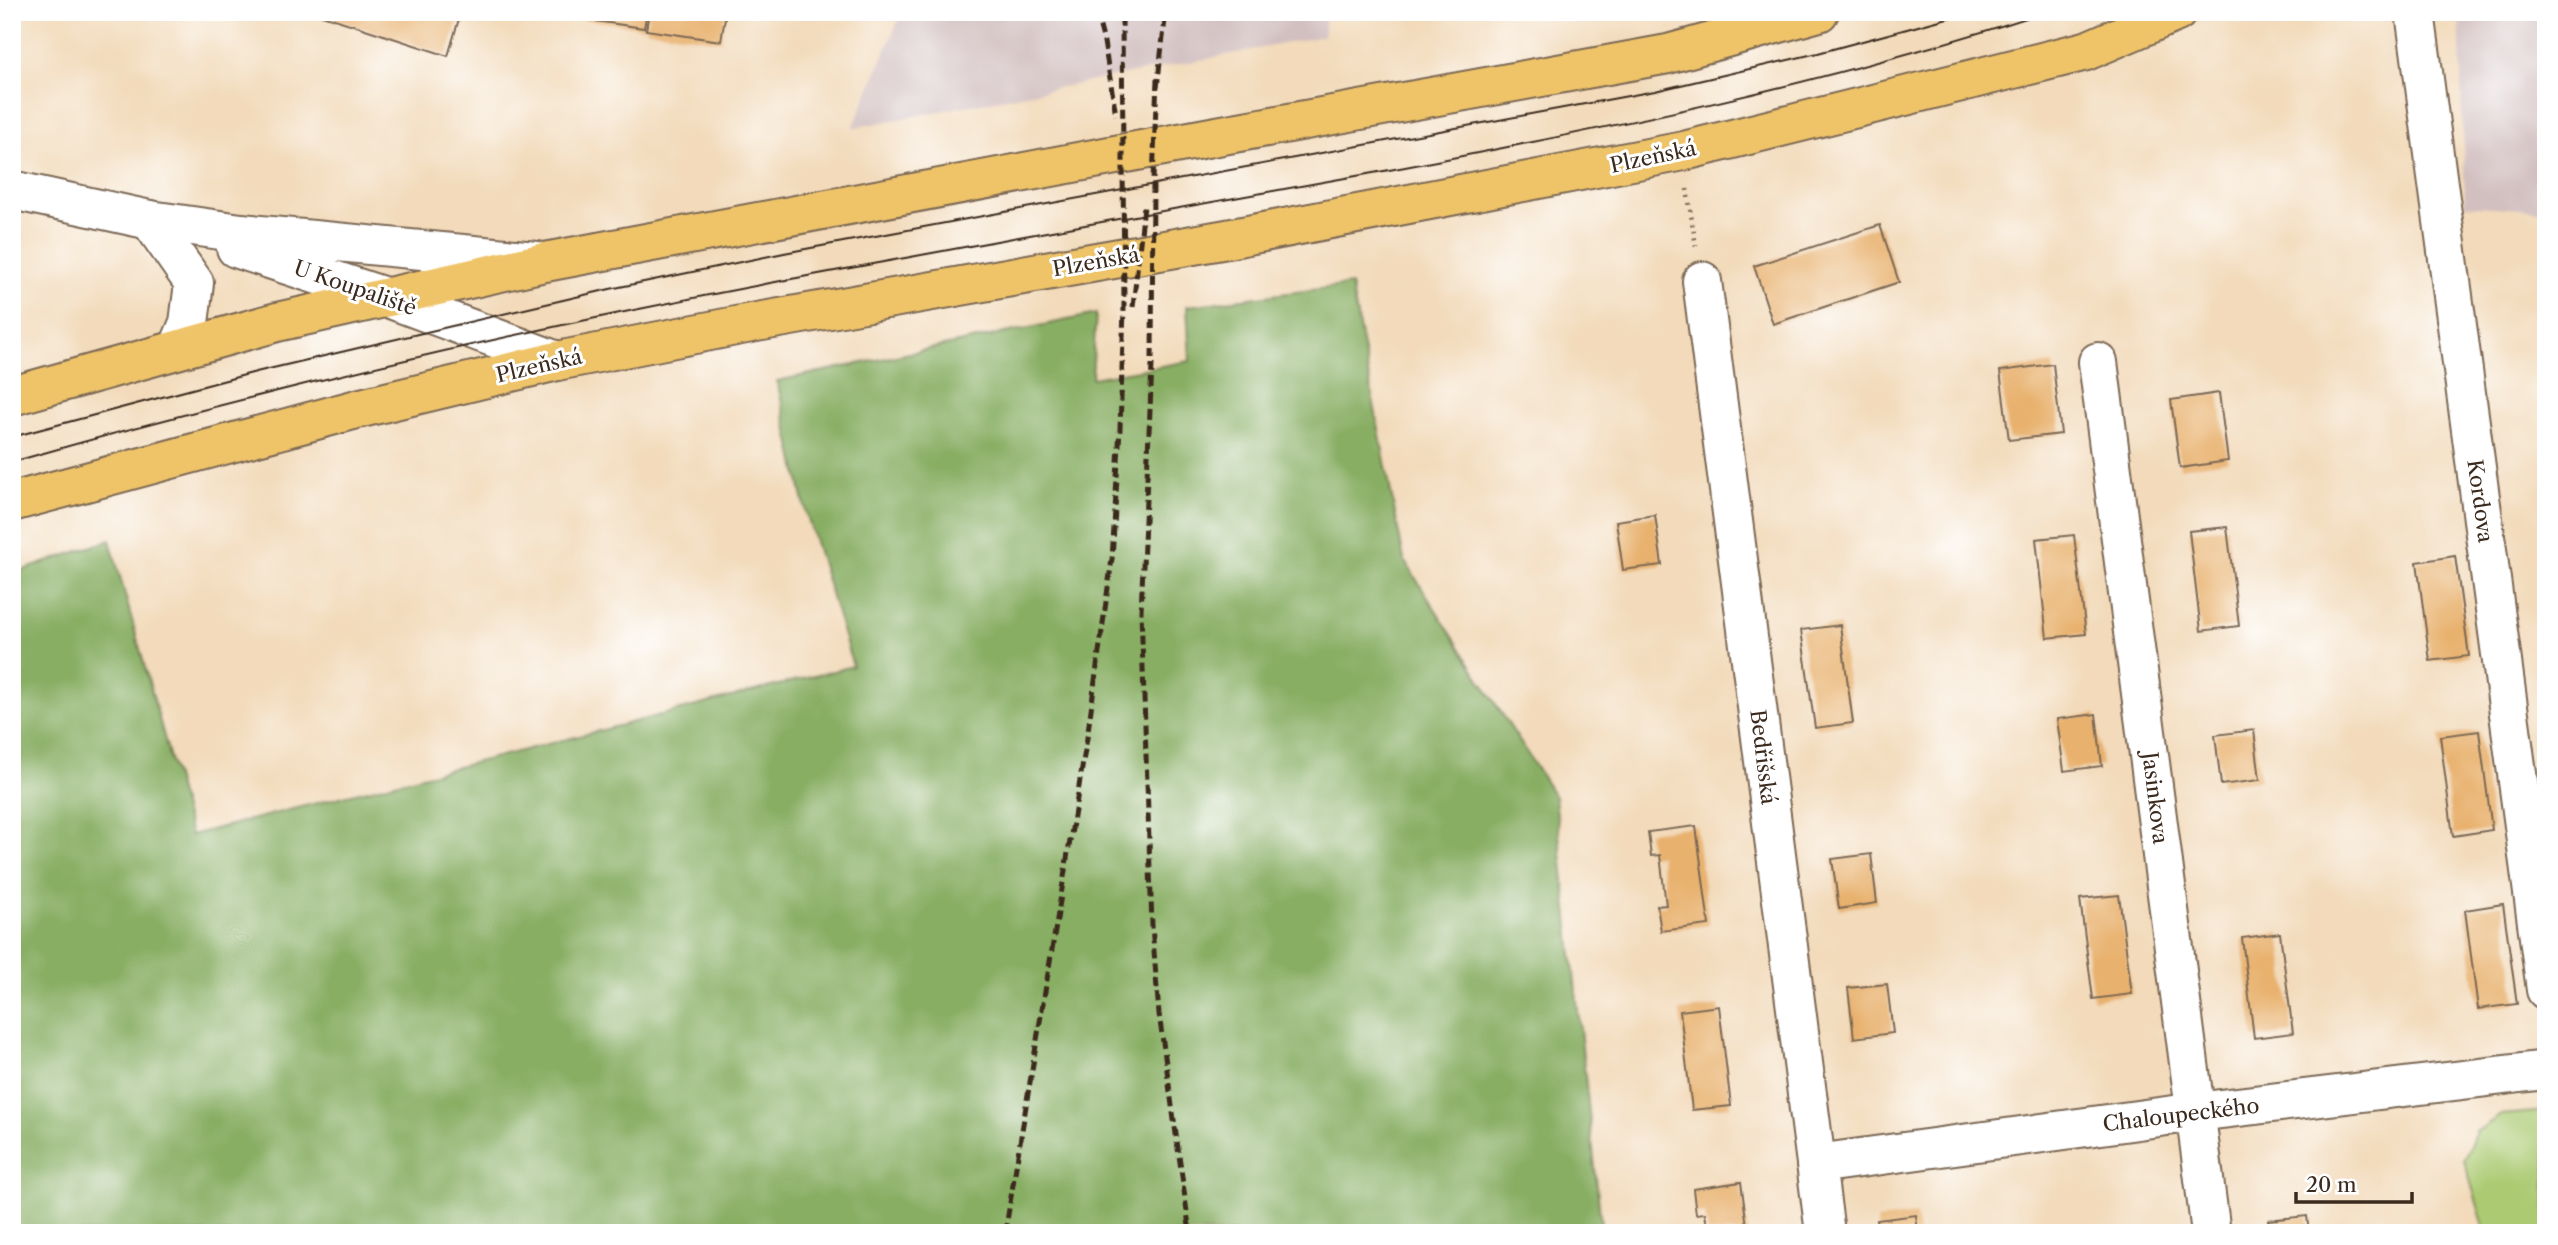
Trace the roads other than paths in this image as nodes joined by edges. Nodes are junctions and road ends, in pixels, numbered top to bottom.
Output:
1 (1819, 12) edge
2 (2177, 12) edge
3 (2415, 12) edge
4 (12, 190) edge
5 (150, 220) junction
6 (545, 262) junction
7 (1702, 281) road end
8 (388, 298) junction
9 (178, 349) junction
10 (557, 361) junction
11 (2098, 362) dead end
12 (12, 396) edge
13 (12, 502) edge
14 (2546, 990) edge
15 (2546, 1070) edge
16 (2196, 1112) junction
17 (1816, 1164) junction
18 (1825, 1233) edge
19 (2211, 1233) edge

1 - 6 main road
2 - 10 main road, Plzeňská
3 - 14 street, Kordova
4 - 5 street, U Koupaliště
5 - 6 street, U Koupaliště
5 - 8 street, U Koupaliště
5 - 9 street
6 - 8 main road
7 - 17 street, Bedřišská
8 - 9 main road
8 - 10 street, U Koupaliště
9 - 12 main road
10 - 13 main road, Plzeňská
11 - 16 street, Jasinkova
15 - 16 street, Chaloupeckého
16 - 17 street, Chaloupeckého
16 - 19 street, Jasinkova
17 - 18 street, Bedřišská

